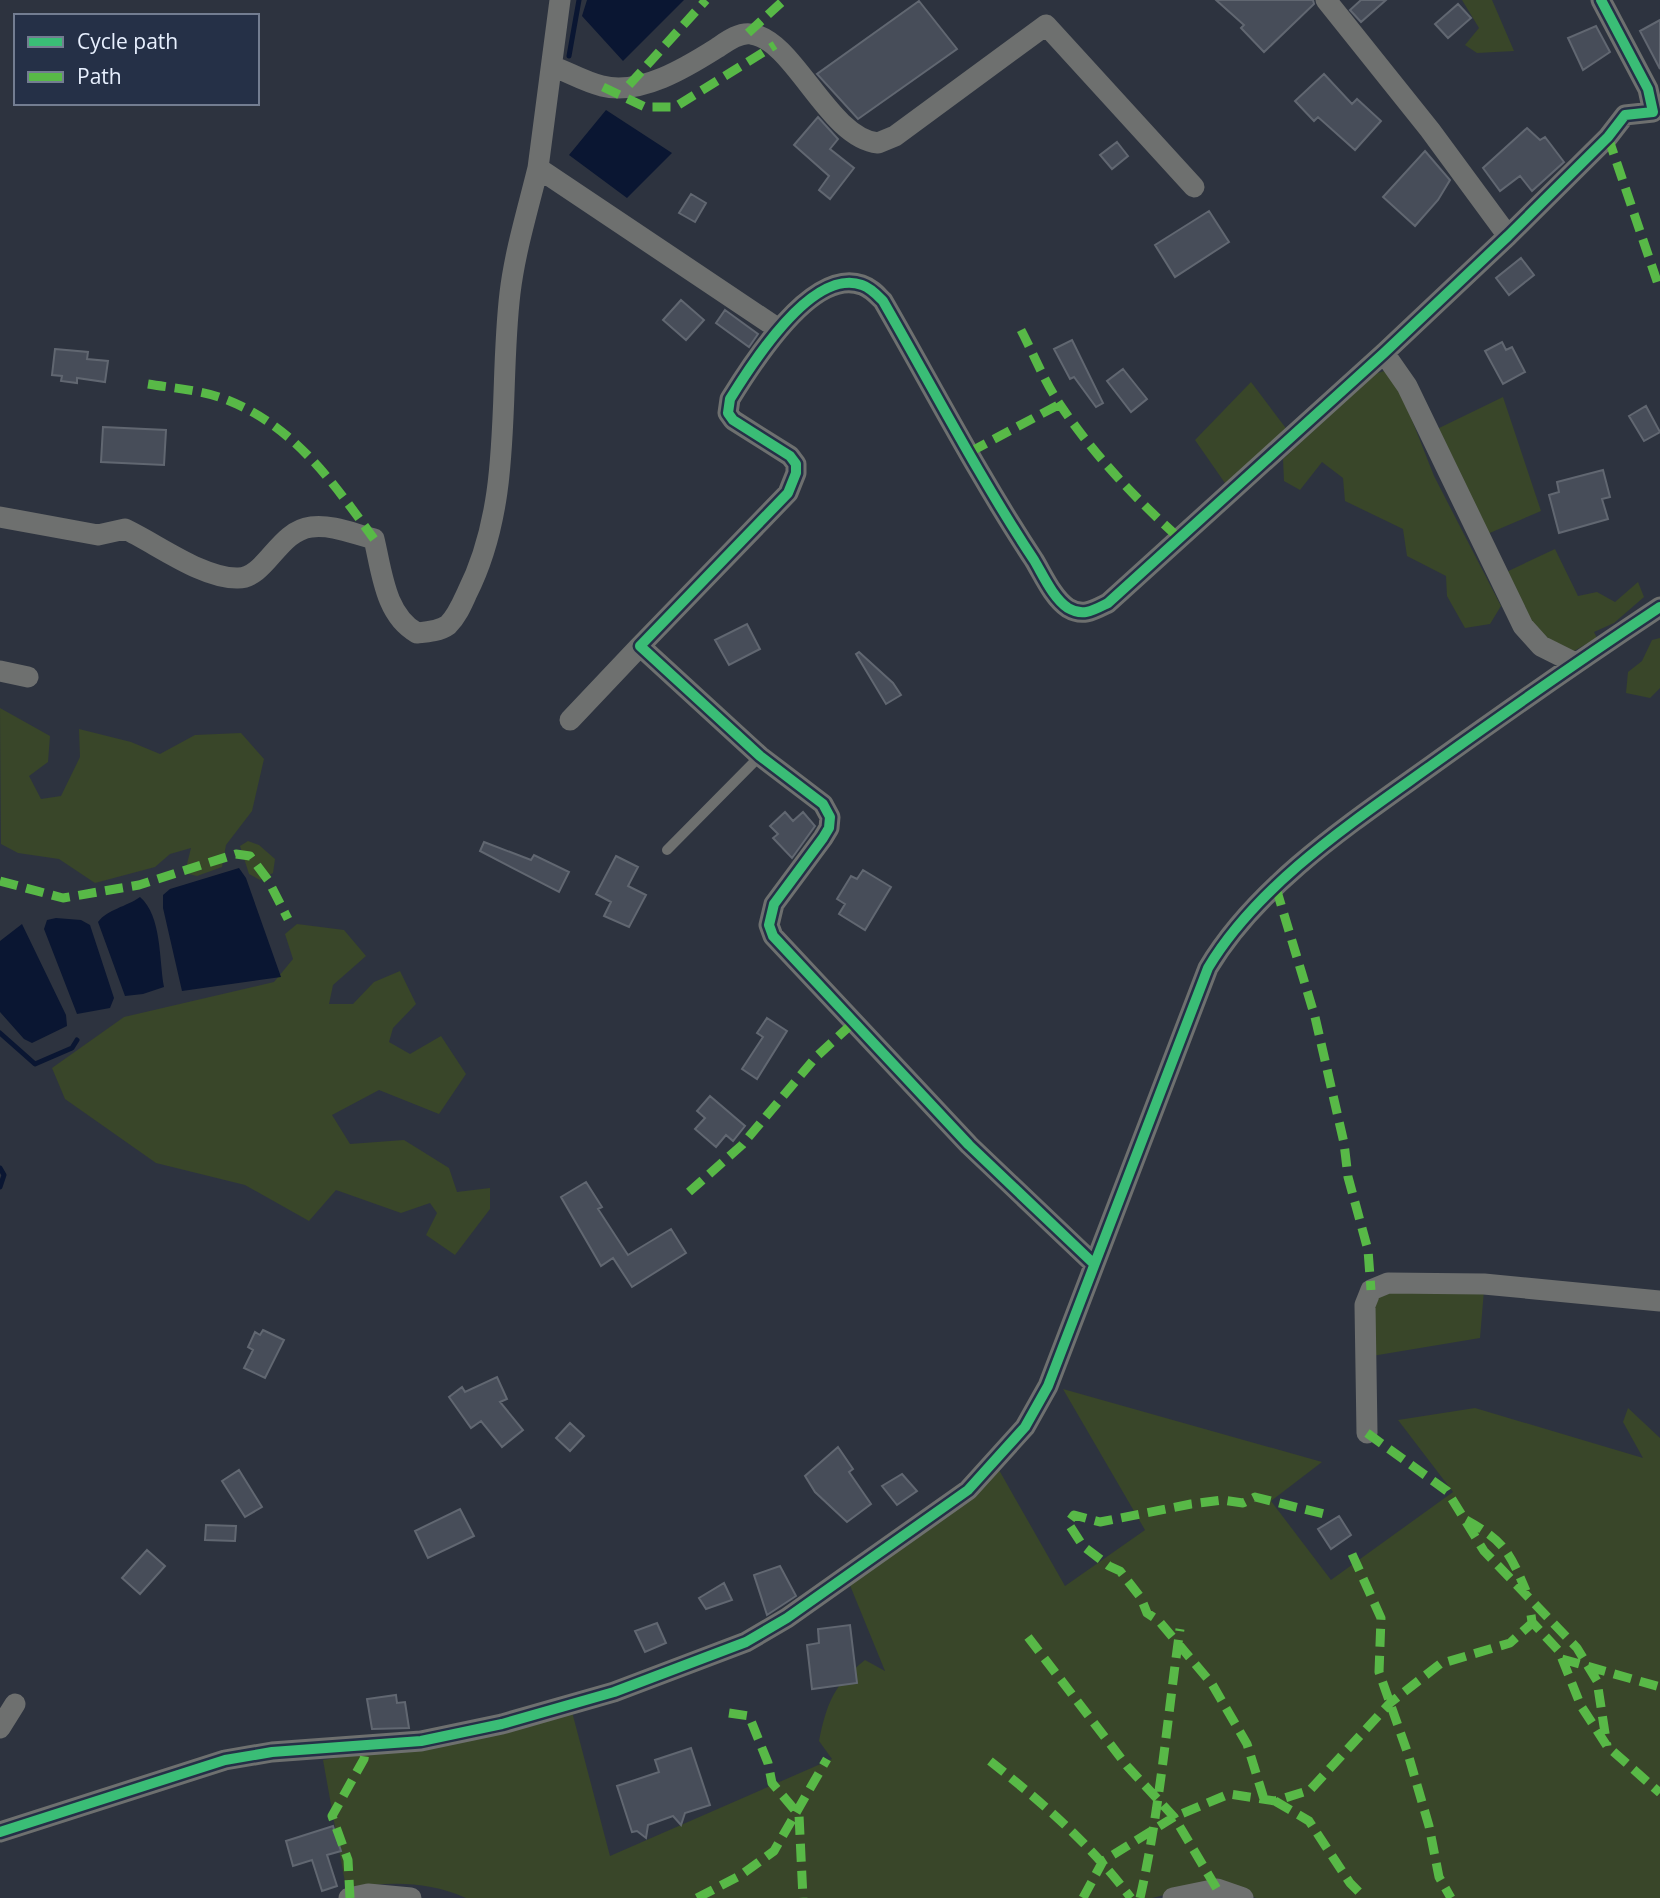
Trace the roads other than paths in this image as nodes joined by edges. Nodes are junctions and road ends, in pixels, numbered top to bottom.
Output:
1 (560, 0) edge
2 (1326, 0) edge
3 (1601, 0) edge
4 (552, 66) junction
5 (538, 167) junction
6 (1194, 187) dead end
7 (1508, 236) junction
8 (777, 328) junction
9 (1384, 354) junction
10 (0, 517) edge
11 (1660, 607) edge
12 (640, 646) junction
13 (1575, 663) junction
14 (0, 671) edge
15 (28, 677) dead end
16 (570, 720) dead end
17 (760, 756) junction
18 (667, 850) dead end
19 (1093, 1263) junction
20 (1660, 1301) edge
21 (1367, 1433) dead end
22 (15, 1704) dead end
23 (0, 1728) edge
24 (0, 1832) edge
25 (349, 1898) edge
26 (411, 1898) edge
27 (1172, 1898) edge
28 (1243, 1898) edge

1 - 4 street
2 - 7 street
3 - 7 street
4 - 5 street
4 - 6 street
5 - 8 street
5 - 10 street
7 - 9 street
8 - 9 street
8 - 12 street
9 - 13 street
11 - 13 street
12 - 16 street
12 - 17 street
13 - 19 street
14 - 15 street
17 - 18 lane
17 - 19 street
19 - 24 street
20 - 21 street
22 - 23 street
25 - 26 street
27 - 28 street

